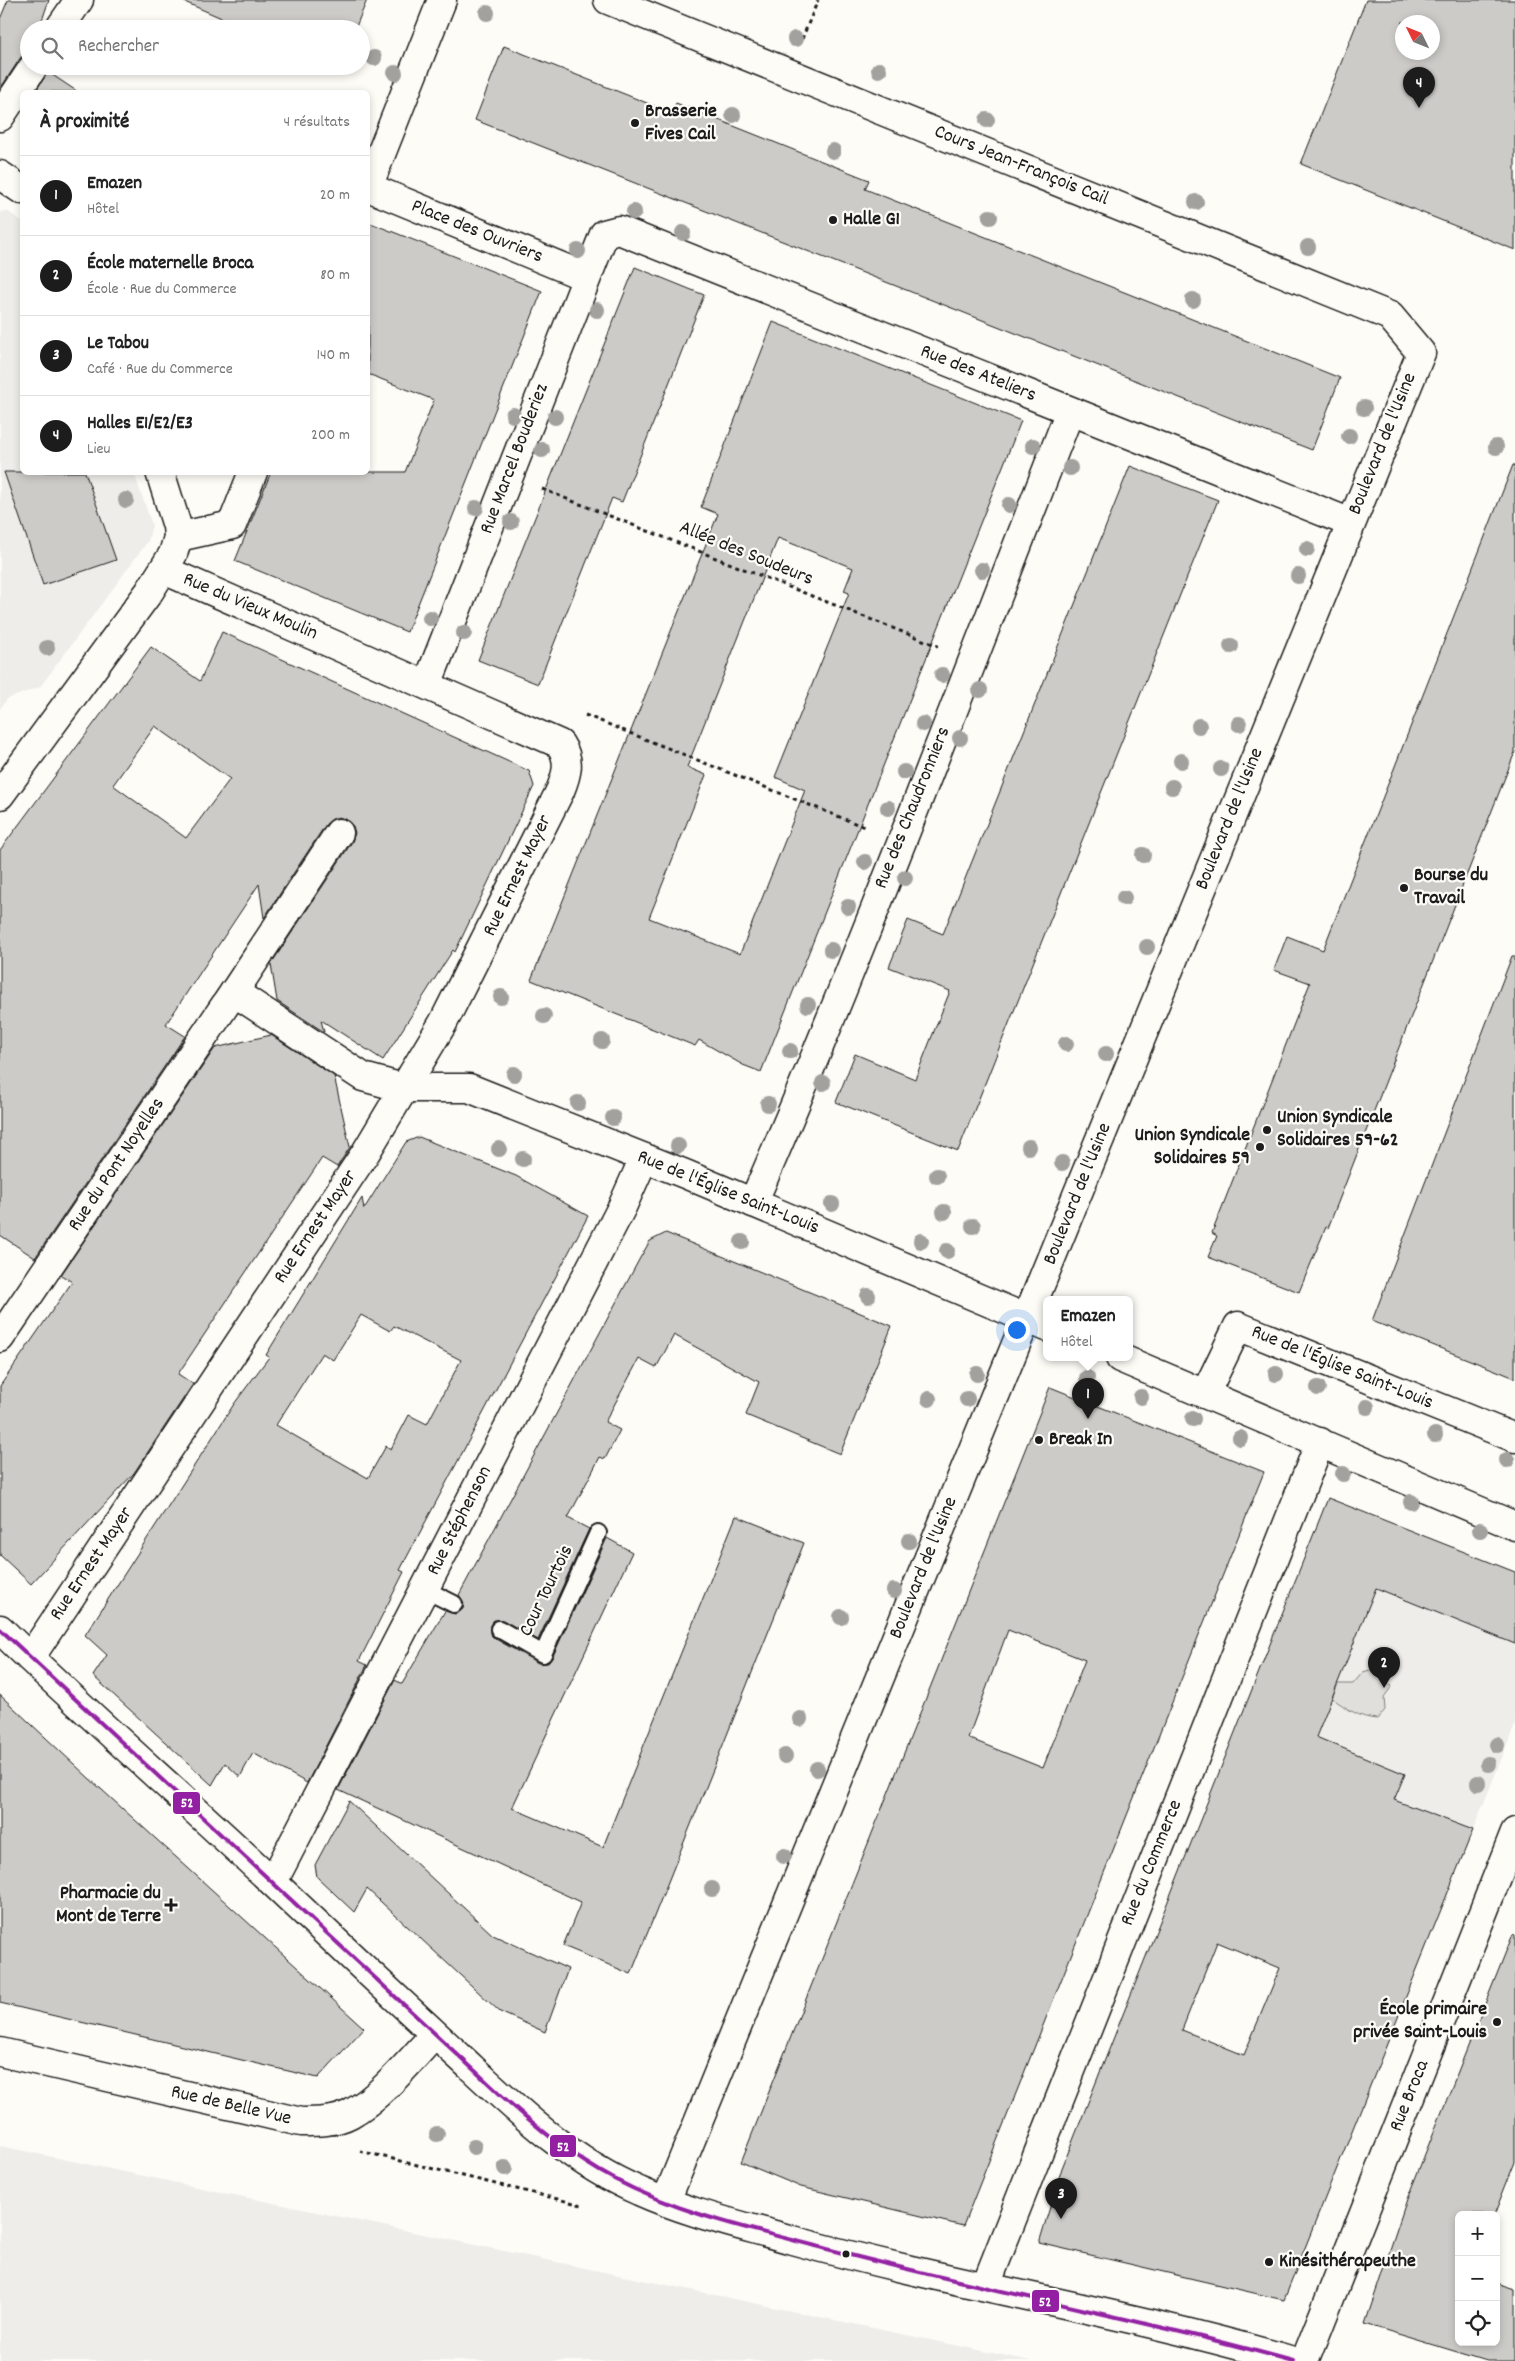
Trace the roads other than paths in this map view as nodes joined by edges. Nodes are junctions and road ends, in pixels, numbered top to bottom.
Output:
1 (79, 0) edge
2 (442, 0) edge
3 (608, 0) edge
4 (65, 20) edge
5 (28, 75) edge
6 (0, 117) edge
7 (0, 175) edge
8 (370, 182) edge
9 (370, 188) edge
10 (20, 189) edge
11 (604, 234) joint
12 (586, 277) junction
13 (1420, 352) joint
14 (1070, 411) junction
15 (161, 475) edge
16 (252, 475) edge
17 (1351, 523) junction
18 (178, 537) junction
19 (164, 570) junction
20 (427, 685) junction
21 (567, 774) joint
22 (0, 795) edge
23 (339, 833) dead end
24 (234, 992) junction
25 (403, 1088) junction
26 (644, 1158) junction
27 (753, 1203) junction
28 (1047, 1296) edge
29 (1043, 1307) edge
30 (1037, 1322) edge
31 (0, 1338) edge
32 (1127, 1361) edge
33 (1205, 1394) junction
34 (1515, 1438) edge
35 (1320, 1442) junction
36 (1515, 1526) edge
37 (598, 1533) dead end
38 (424, 1590) junction
39 (454, 1604) dead end
40 (0, 1629) edge
41 (499, 1629) dead end
42 (30, 1658) junction
43 (1515, 1832) edge
44 (273, 1882) junction
45 (434, 2035) junction
46 (0, 2052) edge
47 (666, 2201) junction
48 (986, 2285) junction
49 (1293, 2361) edge
50 (1305, 2361) edge

1 - 4 street
2 - 8 street
3 - 13 street, Cours Jean-François Cail
5 - 6 street
7 - 10 street
9 - 12 street, Place des Ouvriers
11 - 12 street, Rue Marcel Bouderiez
11 - 14 street, Rue des Ateliers
12 - 20 street, Rue Marcel Bouderiez
13 - 17 street, Boulevard de l'Usine
14 - 17 street, Rue des Ateliers
14 - 27 street, Rue des Chaudronniers
15 - 18 street
16 - 18 street
17 - 28 street, Boulevard de l'Usine
18 - 19 street
19 - 20 street, Rue du Vieux Moulin
19 - 22 street, Rue du Vieux Moulin
20 - 21 street, Rue du Vieux Moulin
21 - 25 street, Rue Ernest Mayer
23 - 24 street, Rue du Pont Noyelles
24 - 25 street
24 - 31 street, Rue du Pont Noyelles
25 - 26 street, Rue de l'Église Saint-Louis
25 - 42 street, Rue Ernest Mayer
26 - 27 street, Rue de l'Église Saint-Louis
26 - 38 street, Rue Stéphenson
27 - 30 street, Rue de l'Église Saint-Louis
29 - 30 street, Boulevard de l'Usine
30 - 47 street, Boulevard de l'Usine
32 - 33 street
33 - 34 street, Rue de l'Église Saint-Louis
33 - 35 street
35 - 36 street
35 - 48 street, Rue du Commerce
37 - 41 lane, Cour Tourtois
38 - 39 lane
38 - 44 street, Rue Stéphenson
40 - 42 street
42 - 44 street
43 - 50 street, Rue Broca
44 - 45 street
45 - 46 street, Rue de Belle Vue
45 - 47 street
47 - 48 street
48 - 49 street

